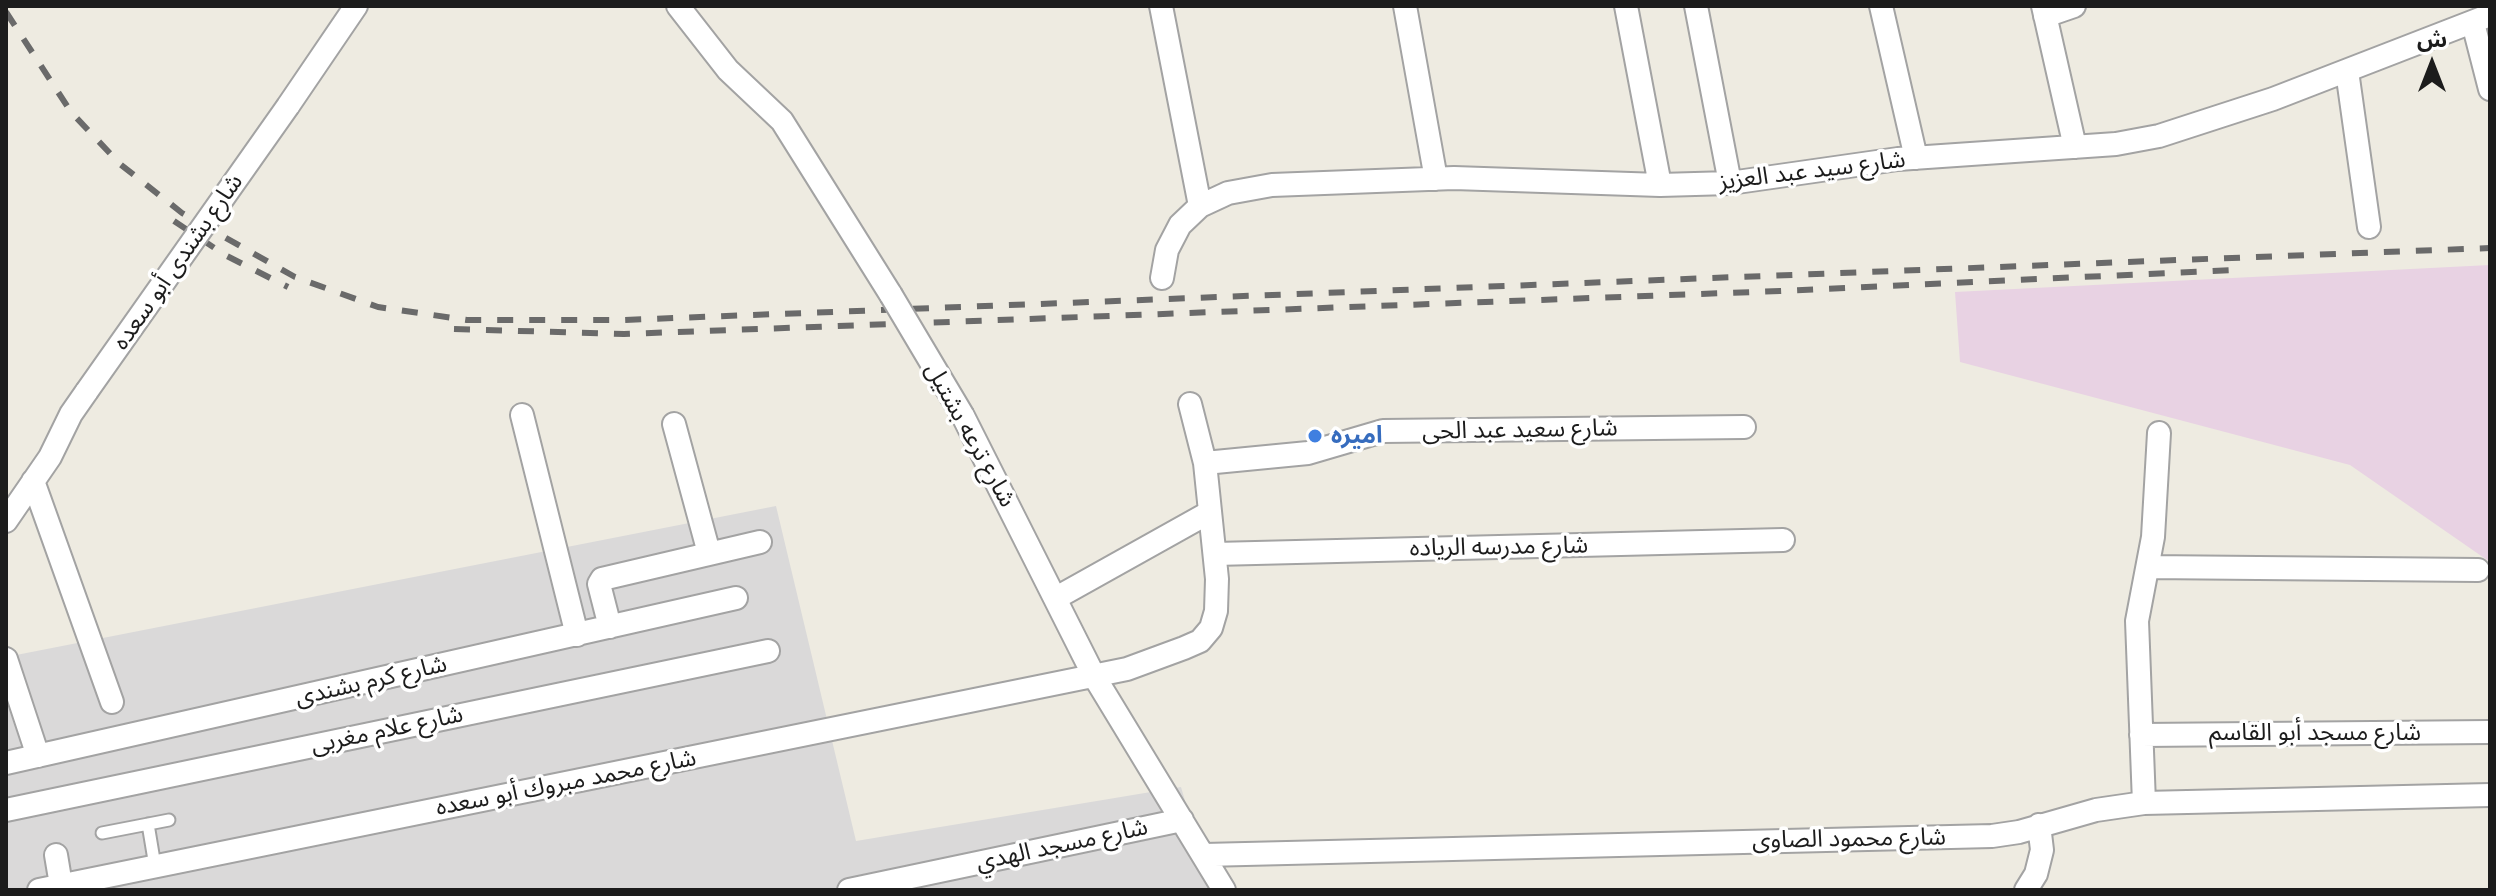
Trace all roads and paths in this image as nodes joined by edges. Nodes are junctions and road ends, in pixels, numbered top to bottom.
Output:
1 (356, 6) edge
2 (678, 6) edge
3 (1161, 6) edge
4 (1405, 6) edge
5 (1626, 6) edge
6 (1696, 6) edge
7 (1881, 6) edge
8 (2074, 6) edge
9 (2044, 11) edge
10 (2481, 19) edge
11 (2347, 71) junction
12 (2490, 89) edge
13 (2075, 147) junction
14 (1916, 158) junction
15 (1436, 179) junction
16 (1730, 183) junction
17 (1660, 185) junction
18 (1200, 206) junction
19 (2369, 227) dead end
20 (1162, 278) dead end
21 (1190, 404) dead end
22 (522, 415) dead end
23 (674, 424) dead end
24 (1744, 427) dead end
25 (2159, 433) dead end
26 (1205, 463) junction
27 (33, 481) junction
28 (1210, 512) junction
29 (6, 521) edge
30 (1783, 540) dead end
31 (760, 542) dead end
32 (709, 553) junction
33 (1215, 554) junction
34 (2148, 567) junction
35 (2478, 570) dead end
36 (736, 598) dead end
37 (1056, 598) junction
38 (610, 627) junction
39 (577, 635) junction
40 (768, 651) dead end
41 (6, 659) edge
42 (1094, 676) junction
43 (112, 702) dead end
44 (2490, 732) edge
45 (2141, 735) junction
46 (38, 756) junction
47 (6, 763) edge
48 (2490, 795) edge
49 (2144, 803) junction
50 (6, 810) edge
51 (169, 820) dead end
52 (1182, 820) junction
53 (148, 824) junction
54 (2039, 825) junction
55 (102, 833) dead end
56 (56, 855) dead end
57 (1204, 855) junction
58 (155, 866) junction
59 (50, 888) edge
60 (849, 890) edge
61 (1224, 890) edge
62 (2026, 890) edge

1 - 27 street, شارع بشندى أبو سعده, bridge
2 - 37 street, شارع ترعه بشتيل, bridge
3 - 18 street
4 - 15 street
5 - 17 street
6 - 16 street
7 - 14 street
8 - 9 street
9 - 13 street
10 - 11 street, شارع سيد عبد العزيز
10 - 12 street
11 - 13 street, شارع سيد عبد العزيز
11 - 19 street
13 - 14 street, شارع سيد عبد العزيز
14 - 16 street, شارع سيد عبد العزيز
15 - 17 street, شارع سيد عبد العزيز
15 - 18 street, شارع سيد عبد العزيز
16 - 17 street, شارع سيد عبد العزيز
18 - 20 street, شارع سيد عبد العزيز
21 - 26 street
22 - 39 street
23 - 32 street
24 - 26 street, شارع سعيد عبد الحى
25 - 34 street
26 - 28 street
27 - 29 street, شارع بشندى أبو سعده
27 - 43 street
28 - 33 street
28 - 37 street
30 - 33 street, شارع مدرسه الرياده
31 - 32 street
32 - 38 street
33 - 42 street
34 - 35 street
34 - 45 street
36 - 38 street, شارع كرم بشندى
37 - 42 street, شارع ترعه بشتيل
38 - 39 street, شارع كرم بشندى
39 - 46 street, شارع كرم بشندى
40 - 50 street, شارع علام مغربى
41 - 46 street
42 - 52 street, شارع ترعه بشتيل
42 - 58 street, شارع محمد مبروك أبو سعده
44 - 45 street, شارع مسجد أبو القاسم
45 - 49 street
46 - 47 street, شارع كرم بشندى
48 - 49 street, شارع محمود الصاوى
49 - 54 street, شارع محمود الصاوى
51 - 53 lane
52 - 57 street, شارع ترعه بشتيل
52 - 60 street, شارع مسجد الهدي
53 - 55 lane
53 - 58 lane
54 - 57 street, شارع محمود الصاوى
54 - 62 street
56 - 59 street
57 - 61 street, شارع ترعه بشتيل
58 - 59 street, شارع محمد مبروك أبو سعده

